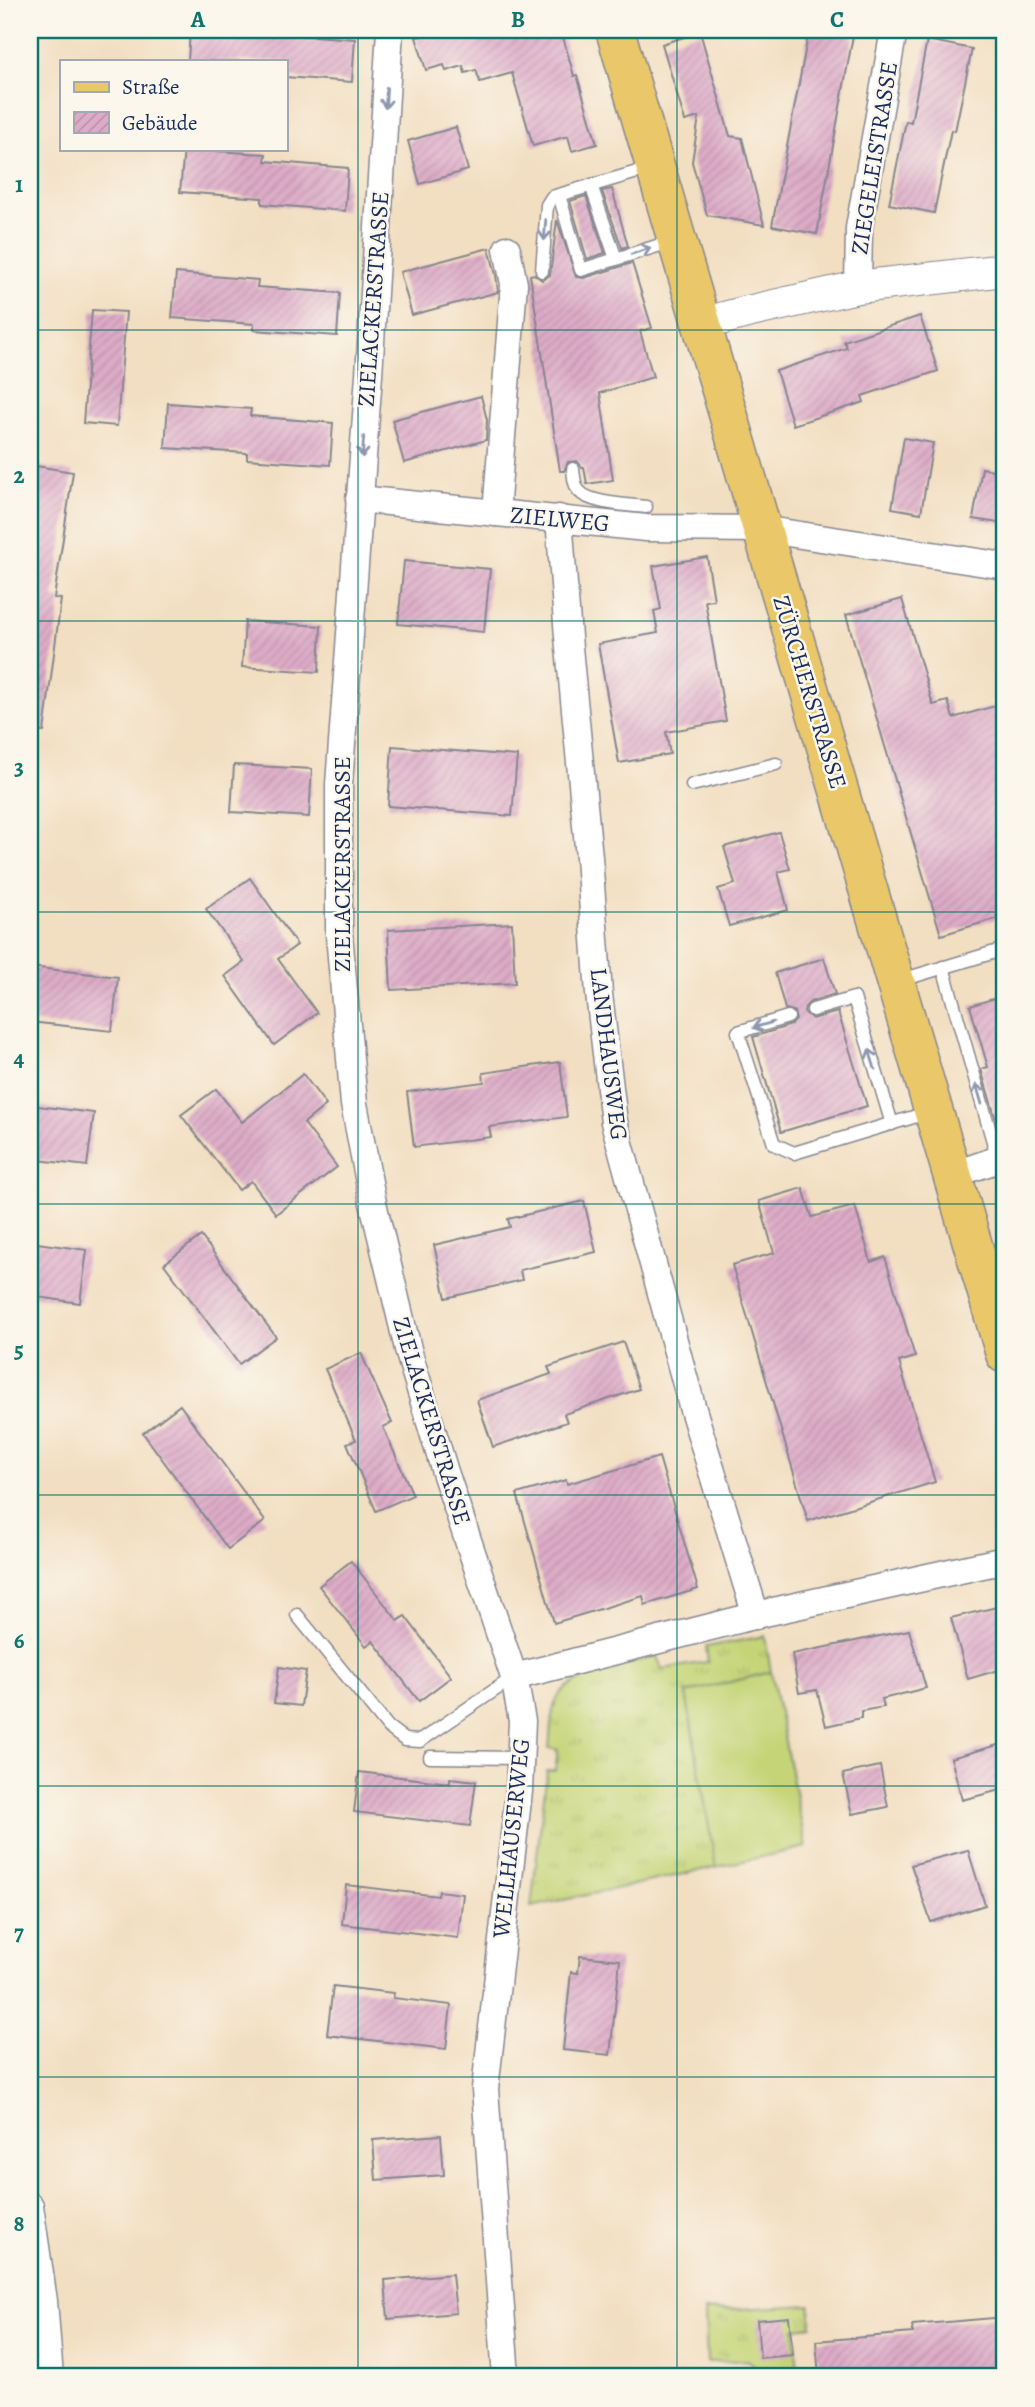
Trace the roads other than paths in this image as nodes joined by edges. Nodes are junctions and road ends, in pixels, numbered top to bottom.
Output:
1 (390, 30) edge
2 (615, 30) edge
3 (894, 30) edge
4 (655, 167) junction
5 (592, 185) junction
6 (559, 195) junction
7 (677, 240) junction
8 (507, 250) dead end
9 (616, 259) junction
10 (1005, 270) edge
11 (542, 271) dead end
12 (858, 287) junction
13 (701, 324) junction
14 (573, 469) dead end
15 (359, 499) junction
16 (646, 507) dead end
17 (496, 513) junction
18 (559, 518) junction
19 (761, 529) junction
20 (1005, 566) edge
21 (776, 764) dead end
22 (692, 785) dead end
23 (1005, 949) edge
24 (943, 967) junction
25 (896, 982) junction
26 (813, 1010) dead end
27 (788, 1017) dead end
28 (934, 1111) junction
29 (892, 1124) junction
30 (1002, 1158) edge
31 (952, 1175) junction
32 (1005, 1354) edge
33 (1005, 1560) edge
34 (297, 1615) dead end
35 (756, 1616) junction
36 (514, 1677) junction
37 (430, 1757) dead end
38 (521, 1758) junction
39 (30, 2206) edge
40 (50, 2377) edge
41 (506, 2377) edge

1 -> 15 street, ZIELACKERSTRASSE
2 - 4 main road, ZÜRCHERSTRASSE
3 - 12 street, ZIEGELEISTRASSE
4 - 5 lane
4 - 7 main road, ZÜRCHERSTRASSE
5 - 6 lane
5 - 9 lane
6 - 9 lane
6 -> 11 lane
9 -> 7 lane
7 - 13 main road, ZÜRCHERSTRASSE
8 - 17 street
10 - 12 street
12 - 13 street
13 - 19 main road, ZÜRCHERSTRASSE
14 - 16 lane
15 - 17 street, ZIELWEG
15 - 36 street, ZIELACKERSTRASSE
17 - 18 street, ZIELWEG
18 - 19 street, ZIELWEG
18 - 35 street, LANDHAUSWEG
19 - 20 street, ZIELWEG
19 - 25 main road, ZÜRCHERSTRASSE
21 - 22 lane
23 - 24 lane
24 - 25 lane
30 -> 24 lane
25 - 28 main road, ZÜRCHERSTRASSE
29 -> 26 lane
27 -> 29 lane
28 - 29 lane
28 - 31 main road, ZÜRCHERSTRASSE
30 - 31 street
31 - 32 main road, ZÜRCHERSTRASSE
33 - 35 street
34 - 36 lane
35 - 36 street
36 - 38 street, WELLHAUSERWEG
37 - 38 lane
38 - 41 street, WELLHAUSERWEG
39 - 40 street

